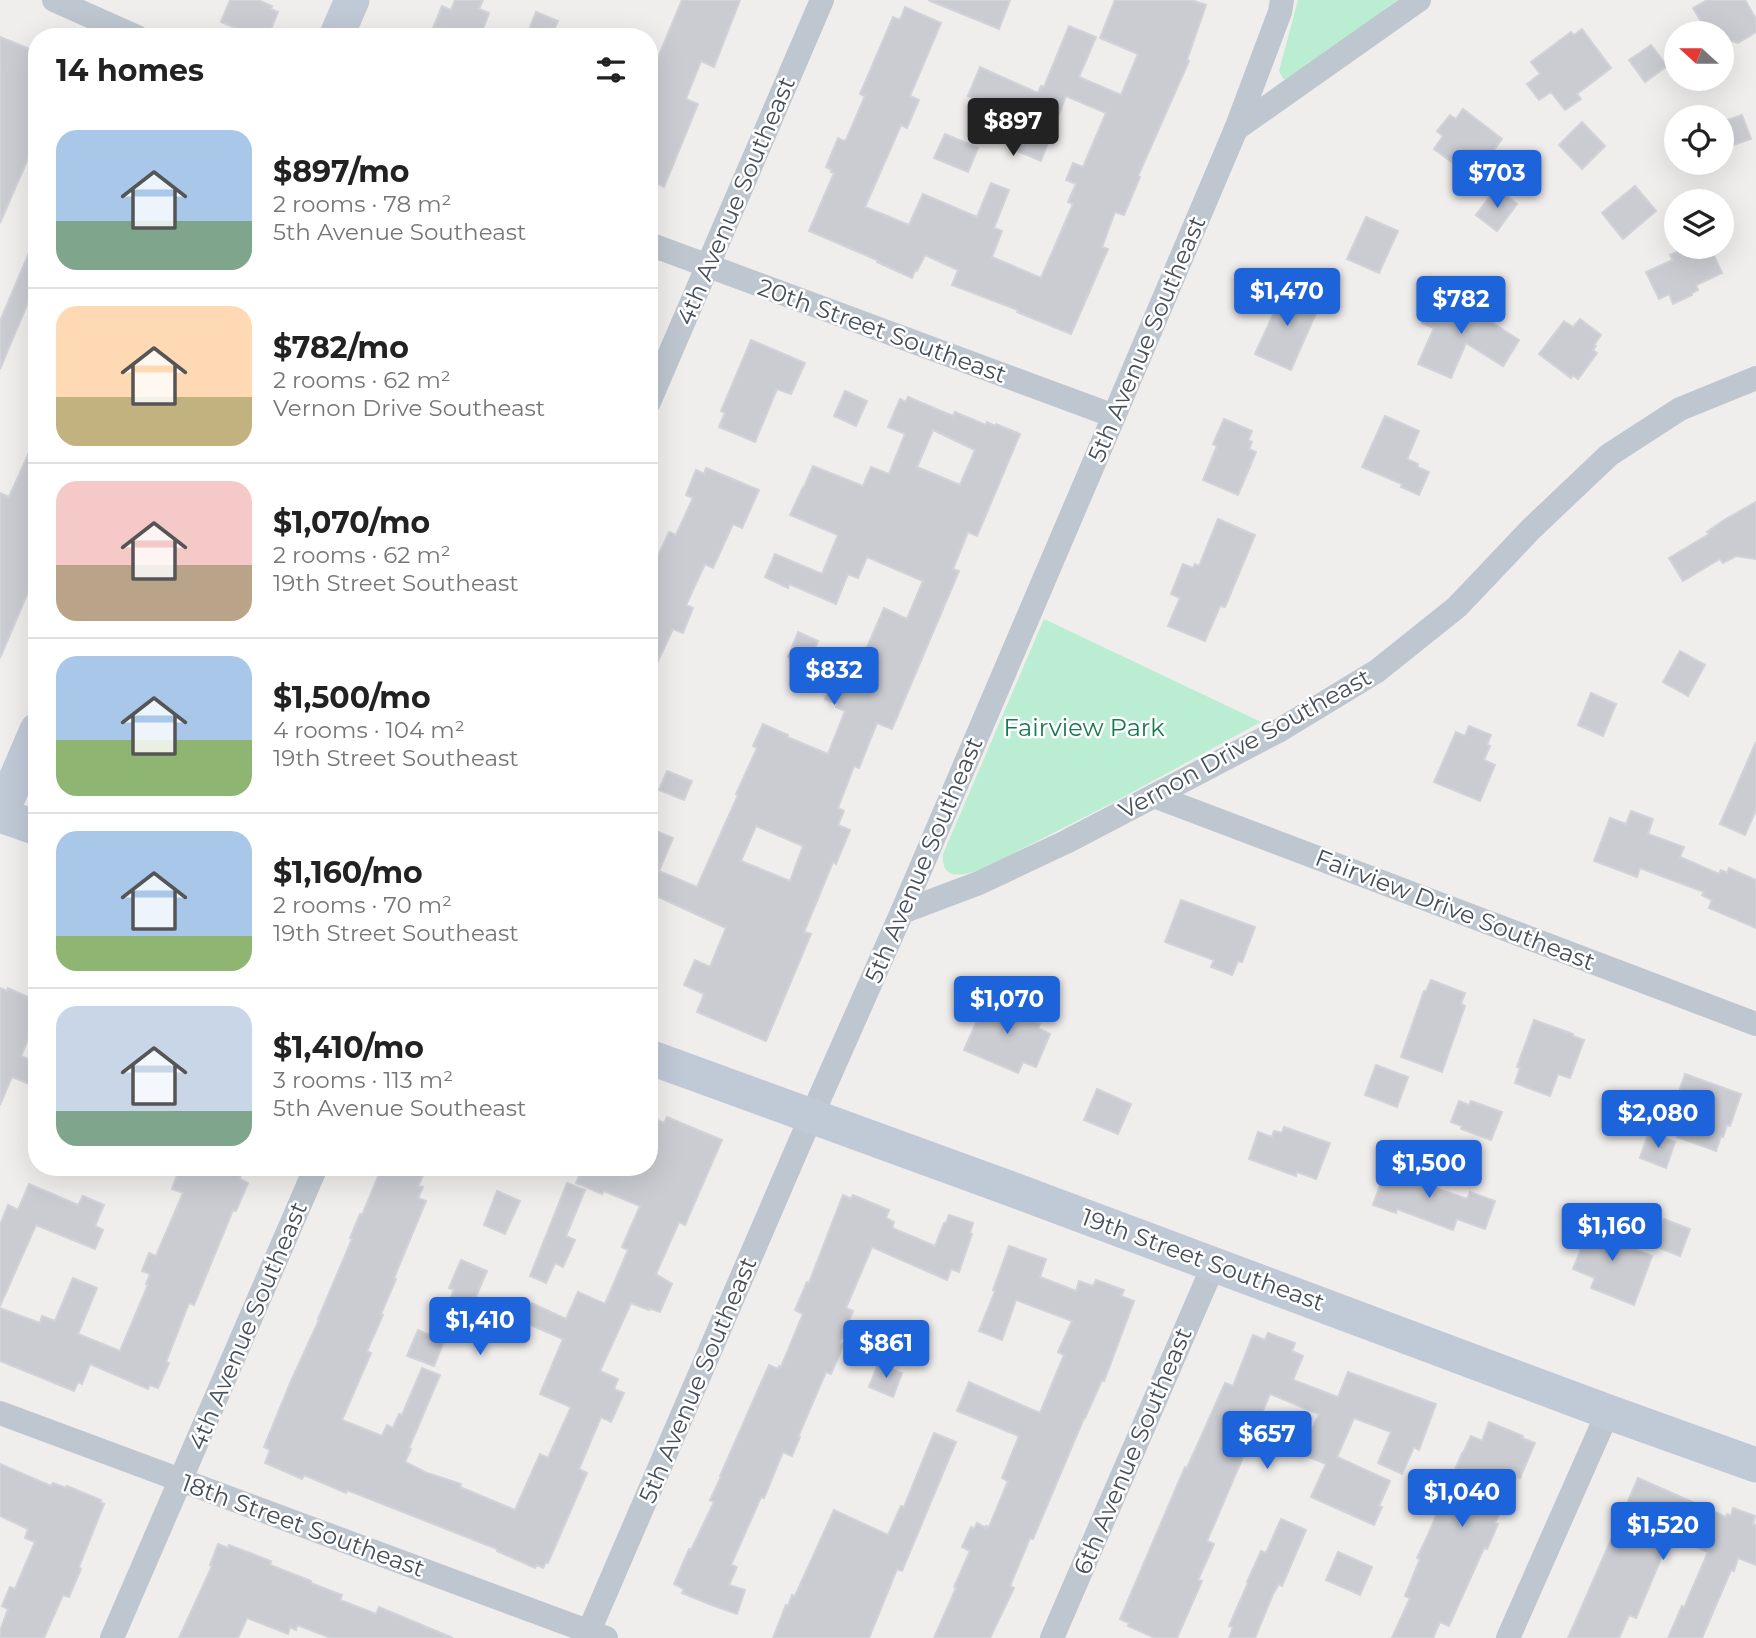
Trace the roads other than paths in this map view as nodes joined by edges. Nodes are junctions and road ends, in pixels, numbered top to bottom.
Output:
1 (54, 0) edge
2 (352, 0) edge
3 (822, 0) edge
4 (1282, 0) edge
5 (1419, 0) edge
6 (117, 28) edge
7 (340, 28) edge
8 (1236, 129) junction
9 (658, 248) edge
10 (708, 267) junction
11 (1756, 378) edge
12 (658, 381) edge
13 (1114, 416) junction
14 (28, 751) edge
15 (1154, 796) junction
16 (0, 815) edge
17 (28, 825) edge
18 (902, 912) junction
19 (1756, 1024) edge
20 (658, 1060) edge
21 (811, 1116) junction
22 (312, 1176) edge
23 (1214, 1264) junction
24 (1608, 1412) junction
25 (0, 1413) edge
26 (1756, 1465) edge
27 (180, 1481) junction
28 (593, 1636) edge
29 (112, 1638) edge
30 (1052, 1638) edge
31 (1508, 1638) edge

1 - 6 street
2 - 7 main road
3 - 10 street, 4th Avenue Southeast
4 - 8 street, 5th Avenue Southeast
5 - 8 street
8 - 13 street, 5th Avenue Southeast
9 - 10 street, 20th Street Southeast
10 - 12 street, 4th Avenue Southeast
10 - 13 street, 20th Street Southeast
11 - 15 street, Vernon Drive Southeast
13 - 18 street, 5th Avenue Southeast
14 - 16 main road
15 - 18 street, Vernon Drive Southeast
15 - 19 street, Fairview Drive Southeast
16 - 17 main road
18 - 21 street, 5th Avenue Southeast
20 - 21 main road, 19th Street Southeast
21 - 23 main road, 19th Street Southeast
21 - 28 street, 5th Avenue Southeast
22 - 27 street, 4th Avenue Southeast
23 - 24 main road, 19th Street Southeast
23 - 30 street, 6th Avenue Southeast
24 - 26 main road, 19th Street Southeast
24 - 31 street
25 - 27 street, 18th Street Southeast
27 - 28 street, 18th Street Southeast
27 - 29 street, 4th Avenue Southeast

